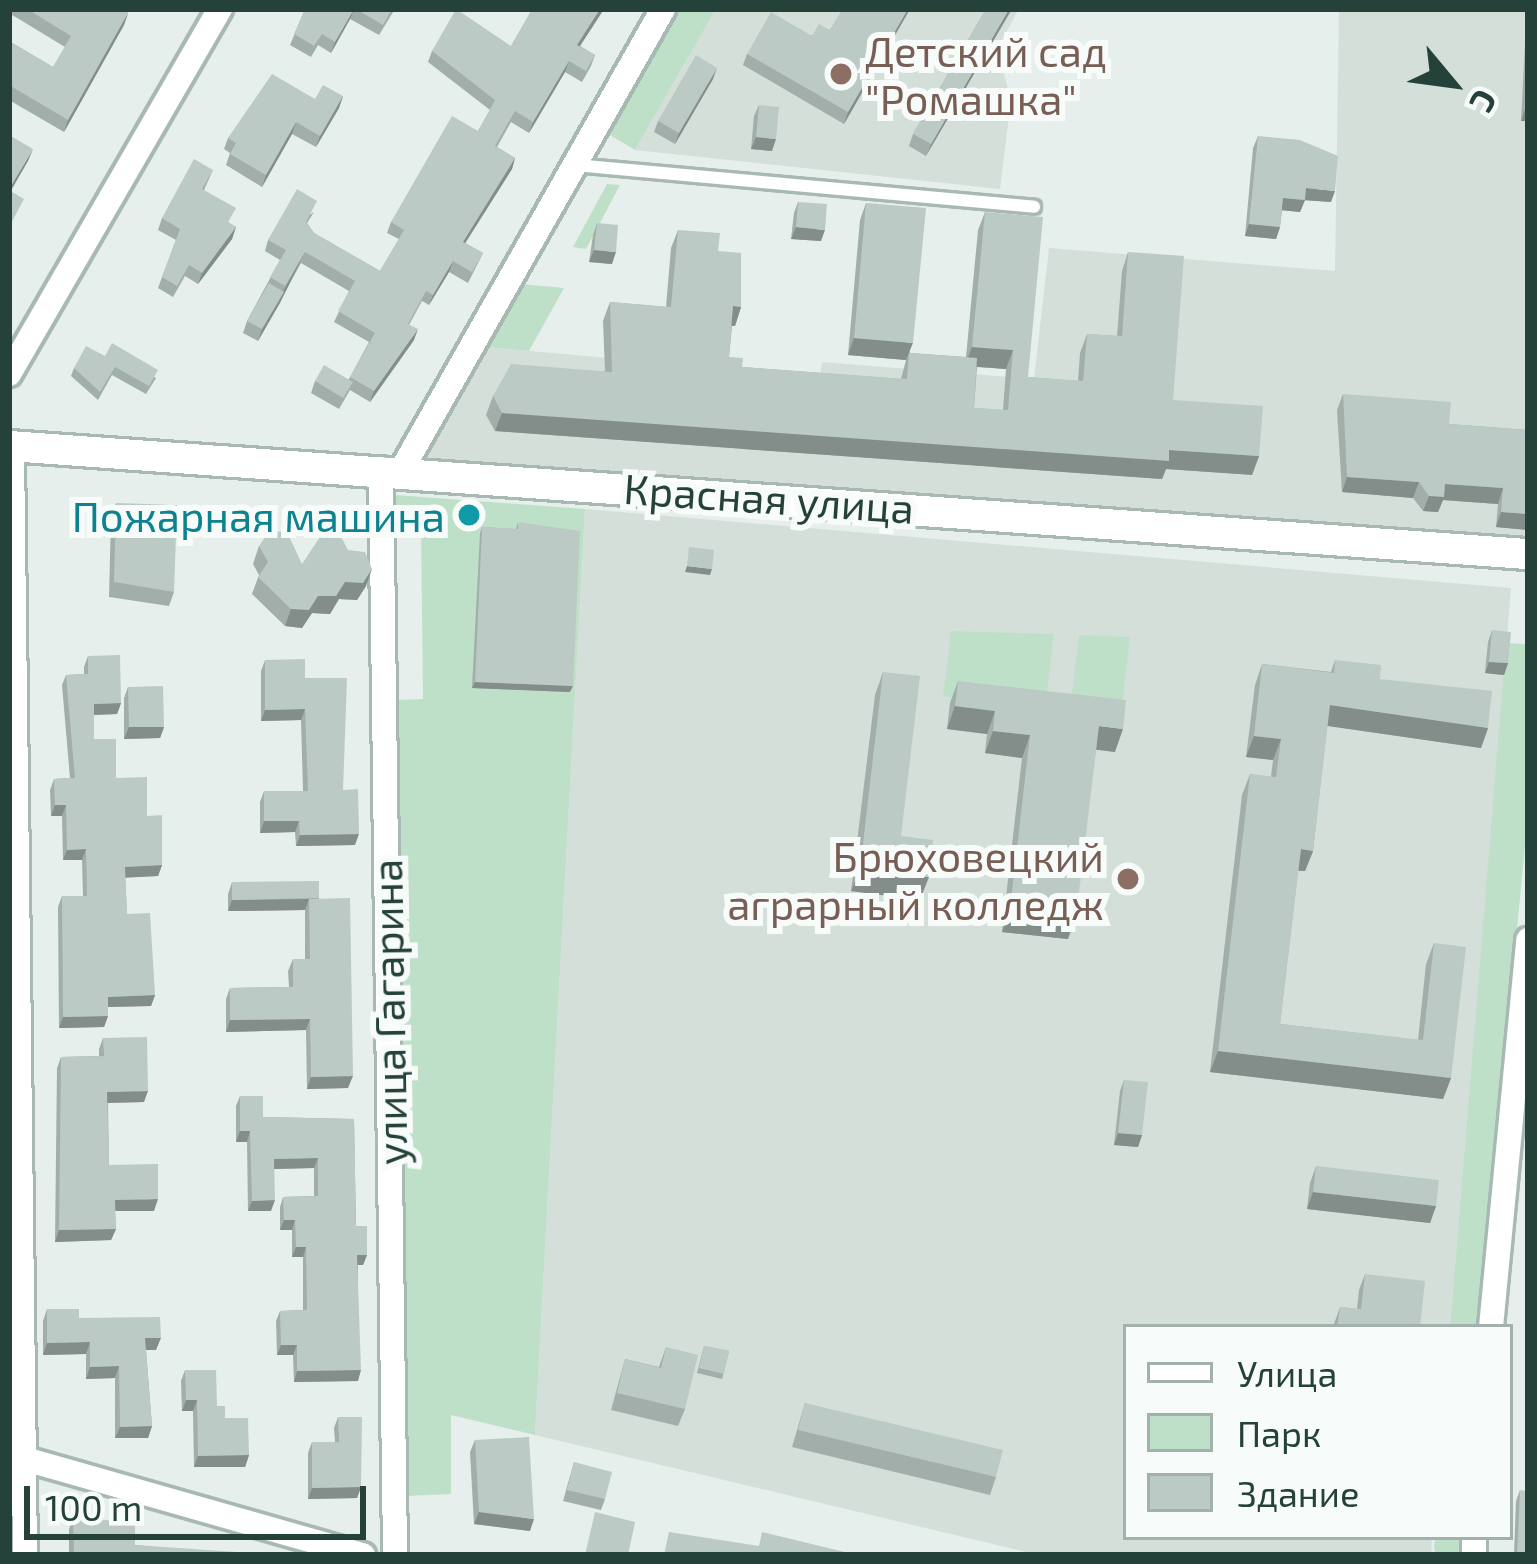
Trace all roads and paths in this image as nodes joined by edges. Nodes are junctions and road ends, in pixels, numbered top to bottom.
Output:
1 (220, 9) edge
2 (664, 9) edge
3 (573, 165) junction
4 (1034, 207) dead end
5 (9, 374) edge
6 (11, 446) edge
7 (391, 470) junction
8 (1528, 554) edge
9 (1528, 940) edge
10 (1491, 1324) edge
11 (16, 1457) edge
12 (25, 1555) edge
13 (363, 1555) edge
14 (395, 1555) edge

1 - 5 street
2 - 3 street
3 - 4 lane
3 - 7 street
6 - 7 street, Красная улица
6 - 11 street
7 - 8 street, Красная улица
7 - 14 street, улица Гагарина
9 - 10 street
11 - 12 street
11 - 13 street

